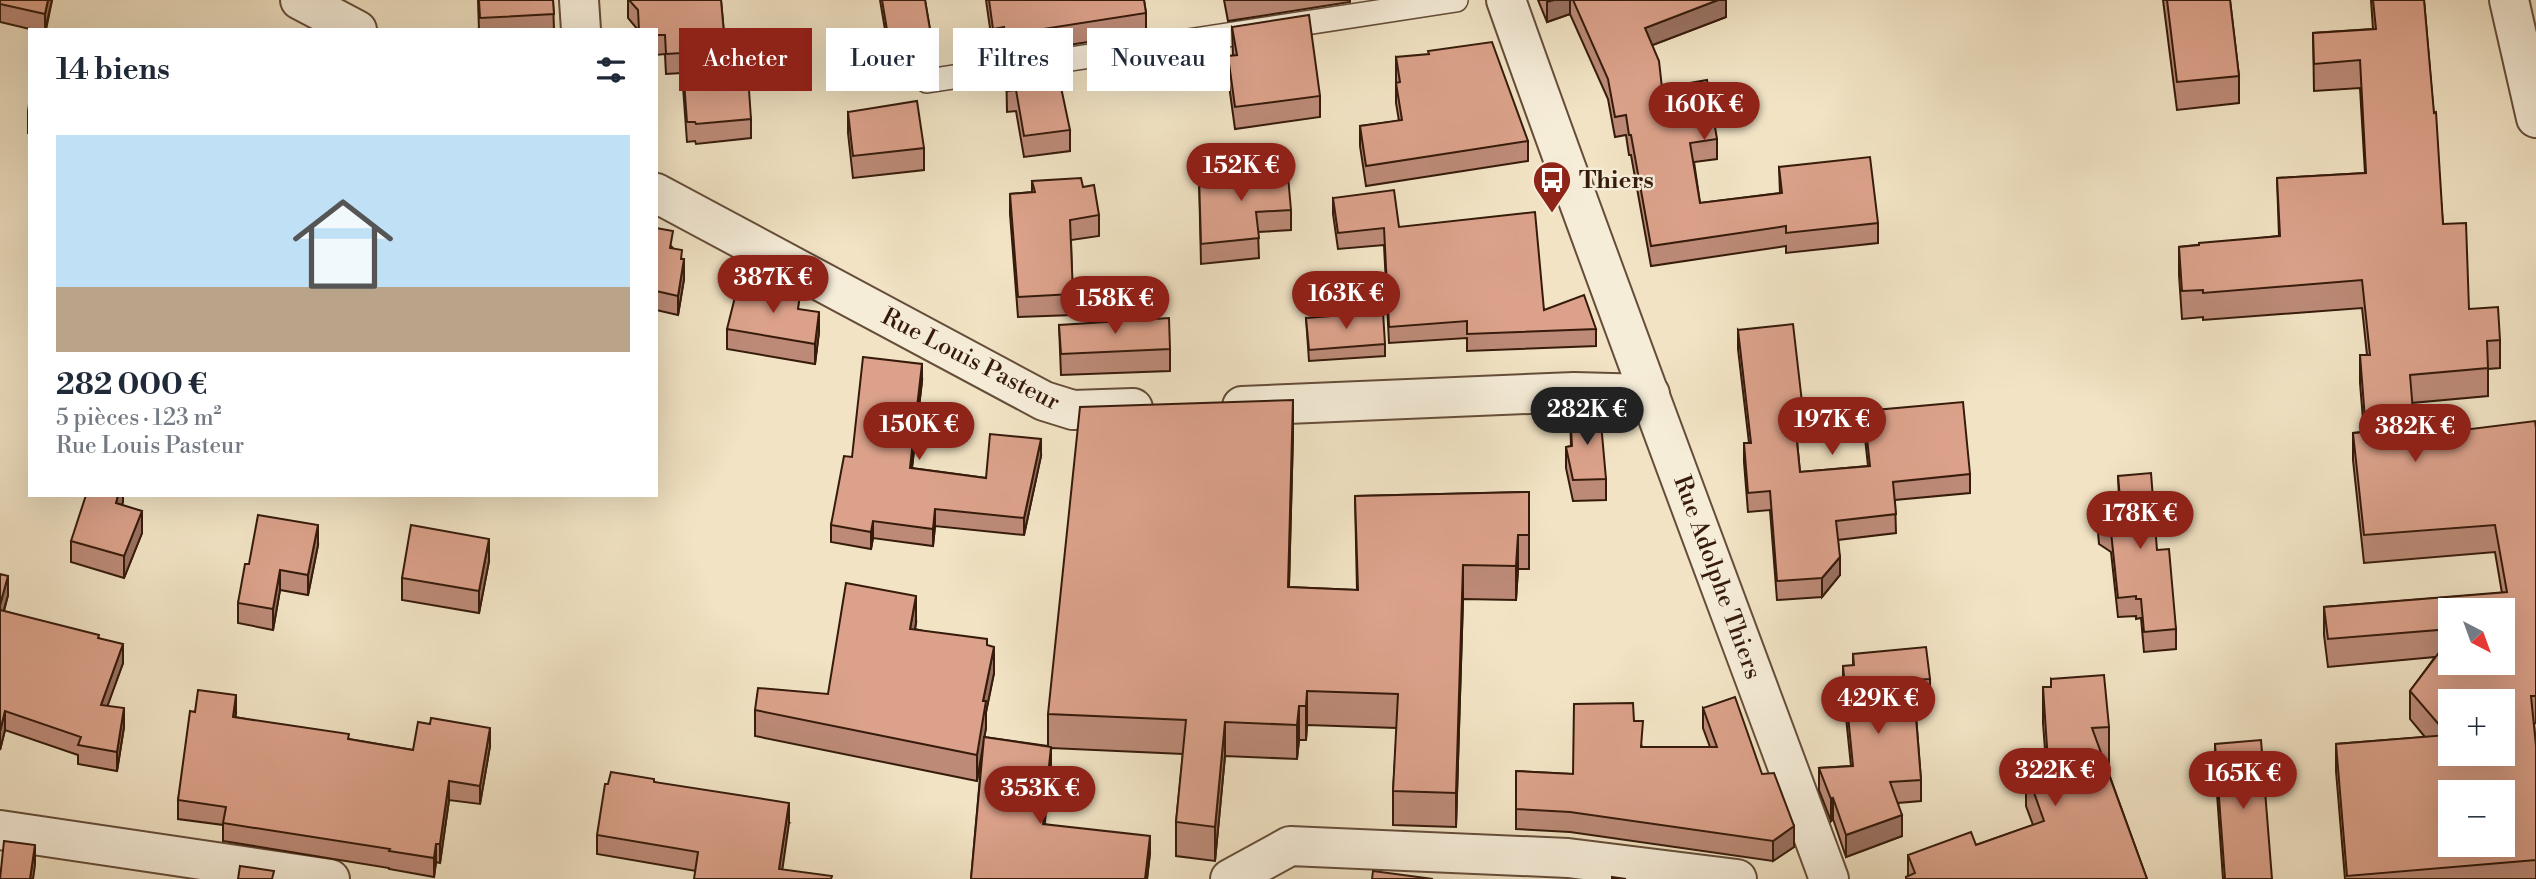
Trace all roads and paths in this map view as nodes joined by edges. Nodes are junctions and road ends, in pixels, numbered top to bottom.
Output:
1 (300, 0) edge
2 (579, 0) edge
3 (1456, 0) edge
4 (1506, 0) edge
5 (2509, 0) edge
6 (353, 28) edge
7 (581, 28) edge
8 (939, 79) edge
9 (2536, 118) edge
10 (658, 194) edge
11 (1650, 394) junction
12 (1207, 407) edge
13 (1167, 408) edge
14 (0, 830) edge
15 (330, 879) edge
16 (1230, 879) edge
17 (1737, 879) edge
18 (1829, 879) edge

1 - 6 street
2 - 7 street
3 - 8 lane
4 - 11 street, Rue Adolphe Thiers
5 - 9 street
10 - 13 street, Rue Louis Pasteur
11 - 12 street
11 - 18 street, Rue Adolphe Thiers
14 - 15 street
16 - 17 street

